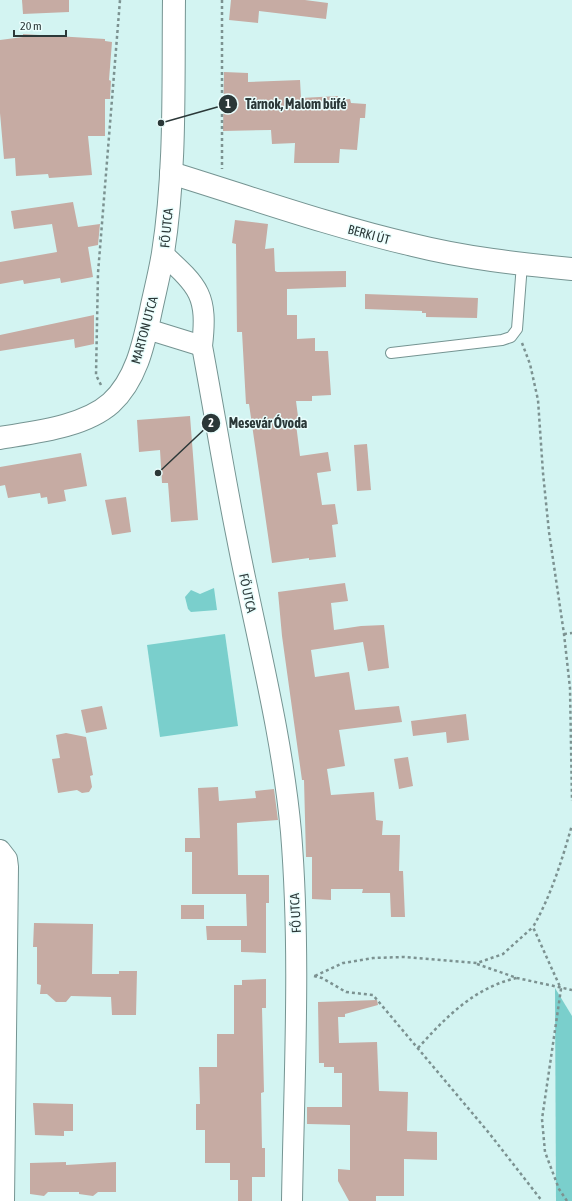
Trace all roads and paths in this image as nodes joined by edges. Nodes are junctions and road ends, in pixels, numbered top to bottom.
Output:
1 (120, 0) edge
2 (174, 0) edge
3 (222, 0) edge
4 (172, 173) junction
5 (220, 188) junction
6 (163, 254) junction
7 (522, 264) junction
8 (572, 269) edge
9 (146, 329) junction
10 (517, 329) junction
11 (202, 346) junction
12 (391, 353) dead end
13 (111, 403) junction
14 (0, 438) edge
15 (572, 633) edge
16 (564, 634) junction
17 (572, 801) edge
18 (572, 825) edge
19 (2, 851) edge
20 (533, 927) junction
21 (477, 964) junction
22 (517, 978) junction
23 (561, 989) junction
24 (572, 990) edge
25 (418, 1048) junction
26 (4, 1201) edge
27 (292, 1201) edge
28 (542, 1201) edge
29 (567, 1201) edge

1 - 13 path
2 - 4 street, FŐ UTCA
3 - 5 path
4 - 5 street, BERKI ÚT
4 - 6 street, FŐ UTCA
5 - 7 street, BERKI ÚT
6 - 9 street, MARTON UTCA
6 - 11 street, FŐ UTCA
7 - 8 street, BERKI ÚT
7 - 10 lane
9 - 11 street
9 - 13 street, MARTON UTCA
10 - 12 lane
10 - 16 path
11 - 27 street, FŐ UTCA
13 - 14 street, MARTON UTCA
15 - 16 path
16 - 17 path
18 - 20 path
19 - 26 street
20 - 21 path
20 - 23 path
21 - 22 path
21 - 25 path
22 - 23 path
22 - 25 path
23 - 24 path
23 - 29 path
25 - 28 path

